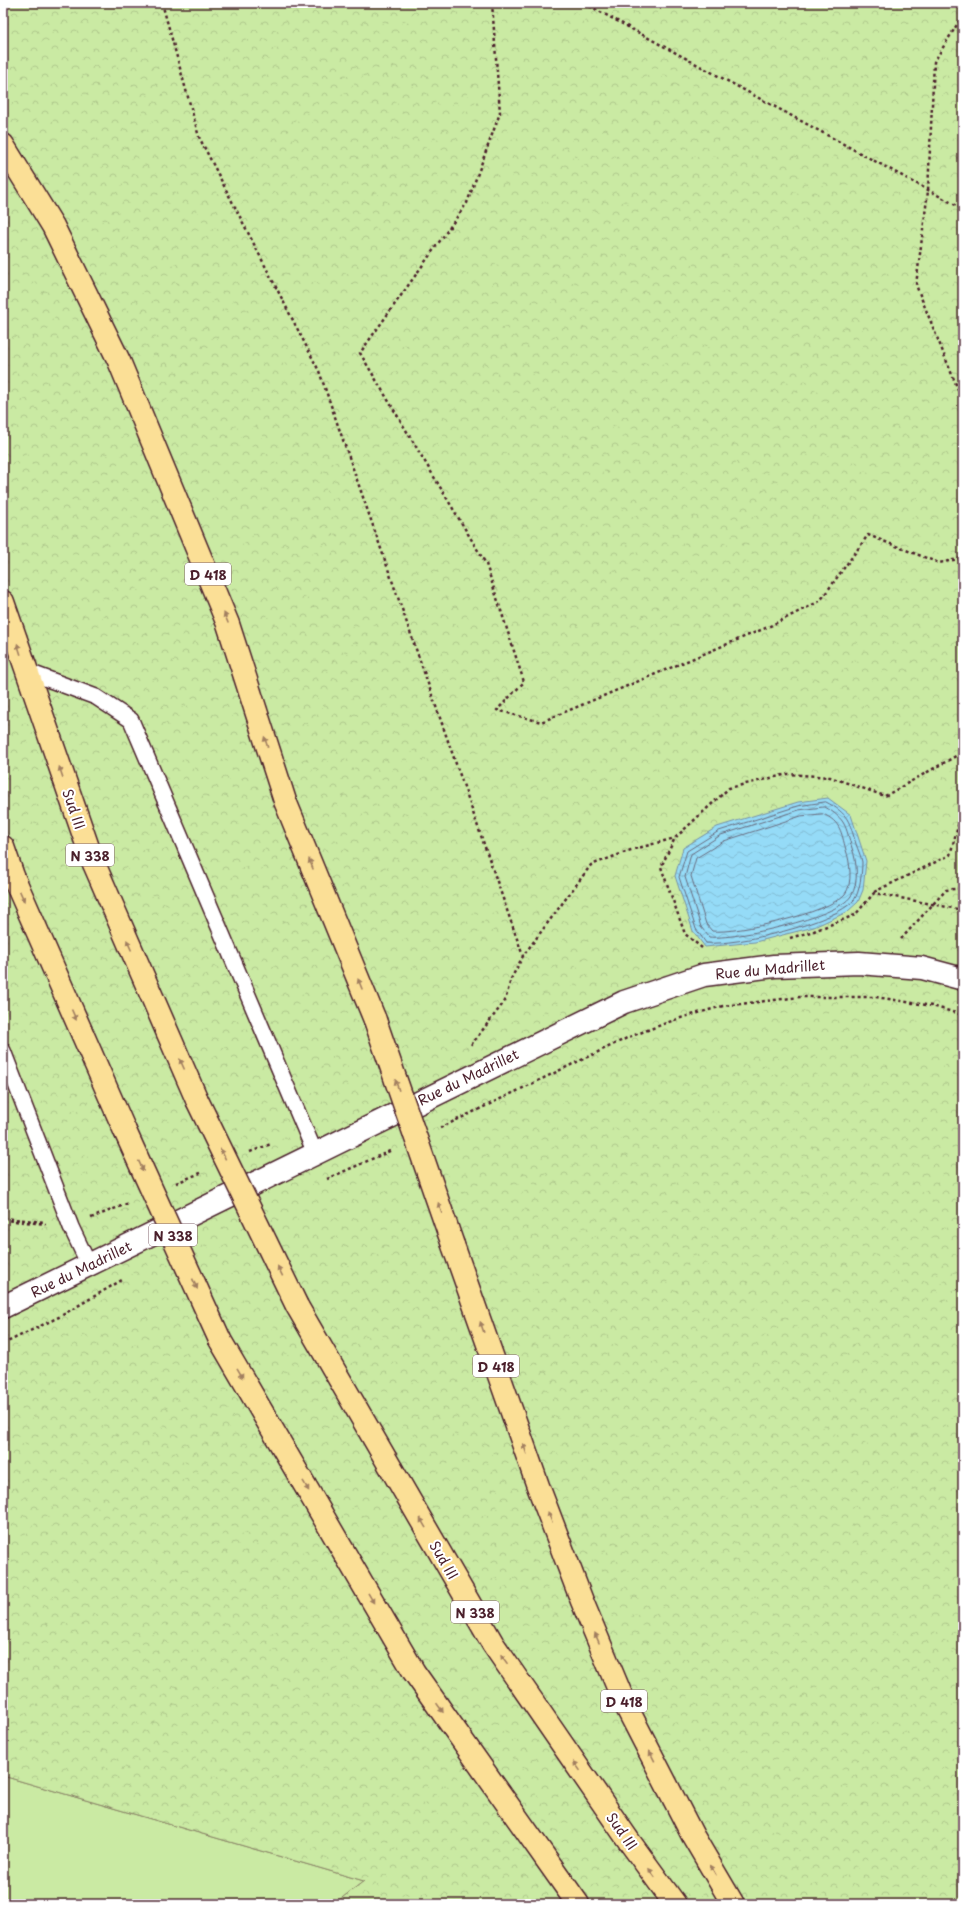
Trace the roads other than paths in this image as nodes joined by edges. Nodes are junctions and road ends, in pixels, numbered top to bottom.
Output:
1 (3, 145) edge
2 (3, 602) edge
3 (26, 671) junction
4 (3, 847) edge
5 (3, 855) edge
6 (13, 876) junction
7 (963, 979) edge
8 (3, 1051) edge
9 (315, 1153) junction
10 (89, 1265) junction
11 (3, 1307) edge
12 (578, 1904) edge
13 (675, 1904) edge
14 (733, 1904) edge

14 -> 1 highway, D 418, bridge
3 -> 2 highway, Sud III / N 338
3 - 9 lane
13 -> 3 highway, Sud III / N 338, bridge
4 - 6 highway, N 338
5 - 6 highway
6 -> 12 highway, N 338, bridge
7 - 9 street, Rue du Madrillet
8 - 10 lane
9 - 10 street, Rue du Madrillet
10 - 11 street, Rue du Madrillet

